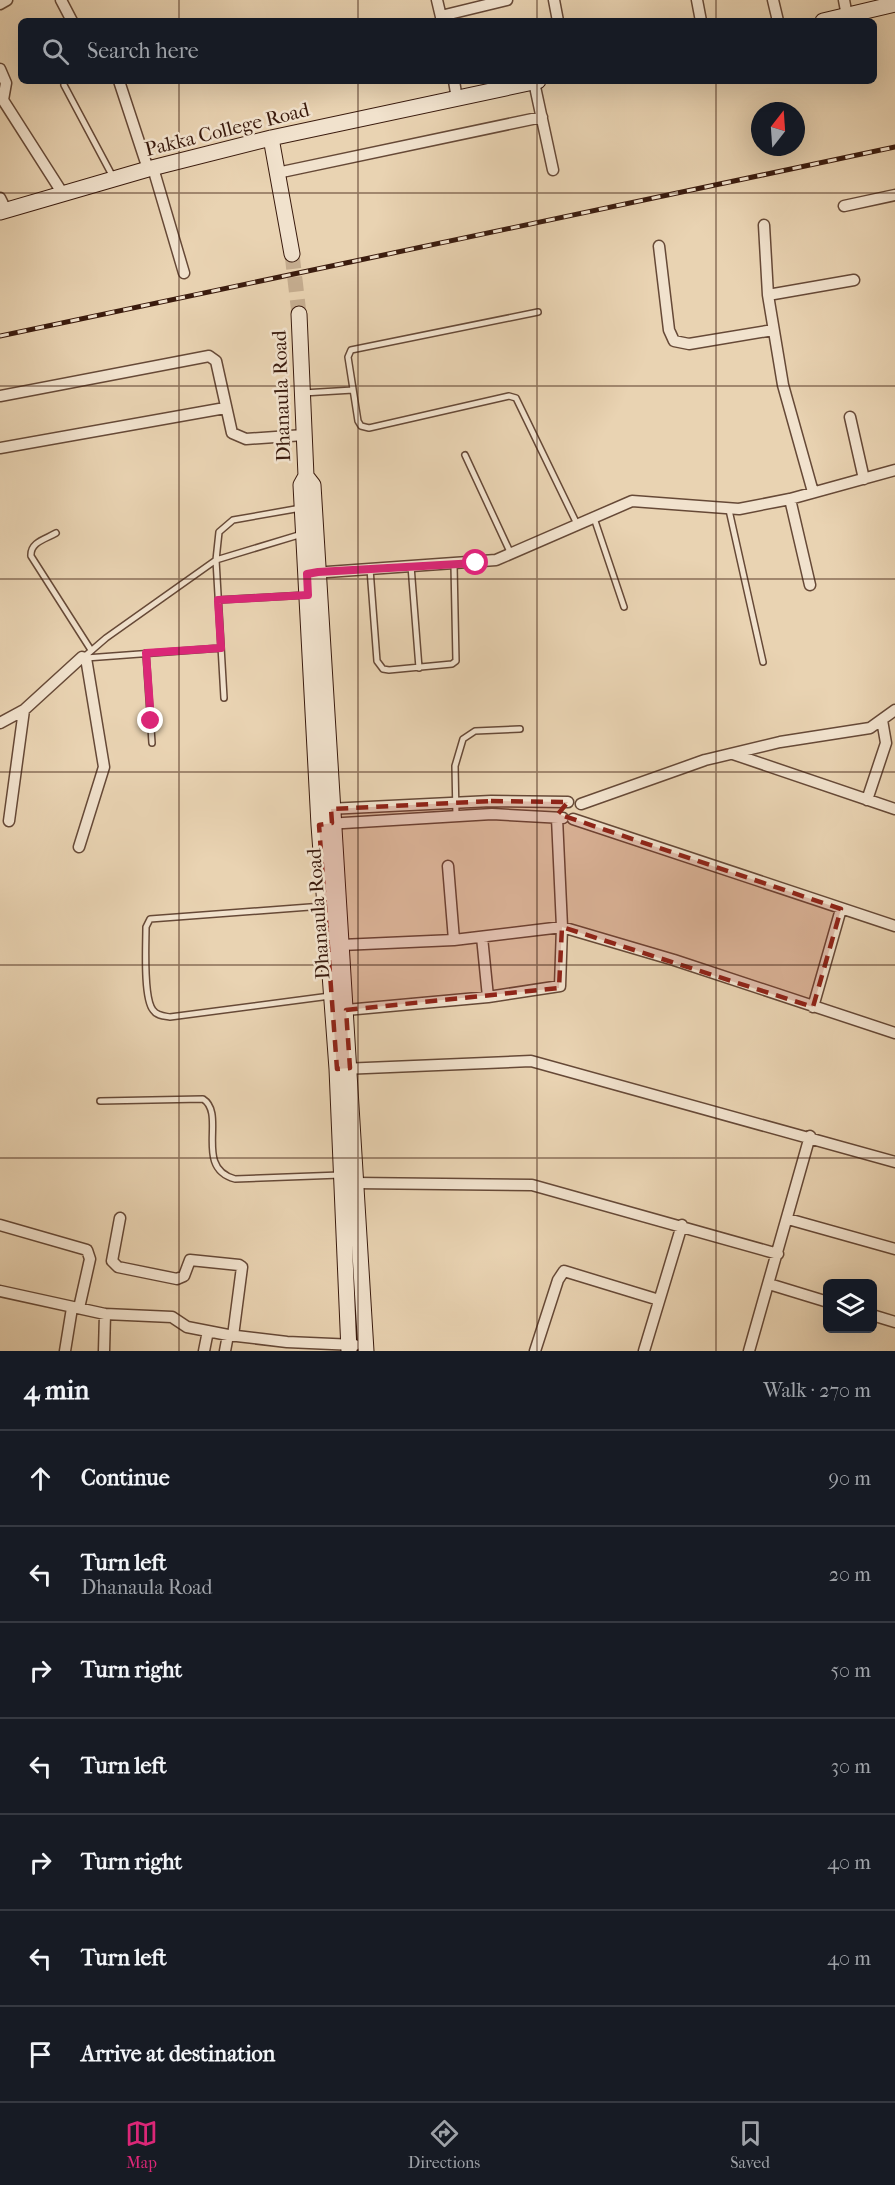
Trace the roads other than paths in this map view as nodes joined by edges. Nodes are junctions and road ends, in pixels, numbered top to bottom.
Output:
1 (7, 0) edge
2 (61, 0) edge
3 (437, 0) edge
4 (507, 0) edge
5 (554, 0) edge
6 (697, 0) edge
7 (773, 0) edge
8 (844, 0) edge
9 (0, 4) edge
10 (895, 4) edge
11 (847, 16) junction
12 (70, 18) edge
13 (441, 18) edge
14 (444, 18) edge
15 (557, 18) edge
16 (700, 18) edge
17 (777, 18) edge
18 (837, 18) edge
19 (0, 69) edge
20 (120, 84) edge
21 (454, 84) edge
22 (523, 84) edge
23 (536, 84) edge
24 (64, 85) dead end
25 (457, 99) junction
26 (542, 117) junction
27 (271, 138) junction
28 (151, 168) junction
29 (553, 170) dead end
30 (277, 173) junction
31 (114, 179) junction
32 (63, 194) junction
33 (895, 195) edge
34 (844, 206) dead end
35 (2, 207) edge
36 (764, 225) dead end
37 (659, 246) dead end
38 (291, 254) tunnel mouth
39 (184, 273) dead end
40 (854, 280) dead end
41 (768, 295) junction
42 (538, 312) dead end
43 (299, 314) tunnel mouth
44 (773, 330) junction
45 (353, 390) junction
46 (302, 393) junction
47 (0, 396) edge
48 (225, 408) junction
49 (850, 417) dead end
50 (304, 435) junction
51 (0, 448) edge
52 (465, 454) dead end
53 (895, 470) edge
54 (306, 476) junction
55 (864, 479) junction
56 (813, 492) junction
57 (790, 499) junction
58 (303, 508) junction
59 (729, 510) junction
60 (594, 516) junction
61 (577, 524) junction
62 (304, 533) junction
63 (56, 534) dead end
64 (511, 554) junction
65 (216, 560) junction
66 (454, 565) junction
67 (411, 566) junction
68 (370, 568) junction
69 (312, 573) junction
70 (810, 585) dead end
71 (308, 595) junction
72 (218, 600) junction
73 (624, 607) dead end
74 (221, 648) junction
75 (146, 653) junction
76 (87, 655) junction
77 (763, 662) dead end
78 (419, 668) junction
79 (224, 698) dead end
80 (24, 710) junction
81 (895, 710) edge
82 (882, 720) junction
83 (0, 723) edge
84 (520, 729) dead end
85 (152, 743) dead end
86 (732, 754) junction
87 (867, 800) junction
88 (456, 802) junction
89 (568, 802) junction
90 (581, 804) junction
91 (895, 809) edge
92 (456, 816) junction
93 (325, 817) junction
94 (557, 818) junction
95 (571, 819) junction
96 (9, 821) dead end
97 (79, 847) dead end
98 (448, 866) dead end
99 (324, 906) junction
100 (841, 909) junction
101 (895, 926) edge
102 (562, 927) junction
103 (482, 937) junction
104 (454, 939) junction
105 (341, 945) junction
106 (488, 997) junction
107 (341, 1000) junction
108 (813, 1007) junction
109 (895, 1033) edge
110 (343, 1069) junction
111 (100, 1101) dead end
112 (810, 1136) junction
113 (895, 1162) edge
114 (340, 1174) junction
115 (356, 1183) junction
116 (120, 1218) dead end
117 (788, 1219) junction
118 (0, 1225) edge
119 (682, 1225) junction
120 (895, 1249) edge
121 (778, 1254) junction
122 (769, 1284) junction
123 (0, 1291) edge
124 (659, 1300) junction
125 (823, 1300) edge
126 (76, 1308) junction
127 (105, 1314) junction
128 (877, 1316) edge
129 (895, 1322) edge
130 (208, 1331) junction
131 (231, 1336) junction
132 (349, 1348) edge
133 (366, 1348) edge
134 (65, 1351) edge
135 (104, 1351) edge
136 (204, 1351) edge
137 (225, 1351) edge
138 (535, 1351) edge
139 (644, 1351) edge
140 (749, 1351) edge

1 - 9 street
2 - 12 street
3 - 13 street
4 - 14 street
5 - 15 street
6 - 16 street
7 - 17 street
8 - 11 street
10 - 11 street
11 - 18 street
19 - 32 street
20 - 28 street
21 - 25 street
22 - 25 street, Pakka College Road
23 - 26 street
24 - 31 lane
25 - 27 street, Pakka College Road
26 - 29 street
26 - 30 street
27 - 28 street, Pakka College Road
27 - 30 street
28 - 31 street, Pakka College Road
28 - 39 street
30 - 38 street
31 - 32 street, Pakka College Road
32 - 35 street, Pakka College Road
33 - 34 street
36 - 41 street
37 - 44 street
40 - 41 street
41 - 44 street
42 - 45 lane
43 - 46 street, Dhanaula Road
44 - 56 street
45 - 46 lane
45 - 61 lane
46 - 50 street, Dhanaula Road
47 - 48 street
48 - 50 street
48 - 51 street
49 - 55 street
50 - 54 street, Dhanaula Road
52 - 64 lane
53 - 55 street
54 - 58 street, Dhanaula Road
54 - 69 street, Dhanaula Road
55 - 56 street
56 - 57 street
57 - 59 street
57 - 70 street
58 - 62 street, Dhanaula Road
58 - 65 lane
59 - 60 street
59 - 77 lane
60 - 61 street
60 - 73 lane
61 - 64 street
62 - 65 lane
62 - 69 street, Dhanaula Road
63 - 76 lane
64 - 66 street
65 - 72 lane
65 - 76 lane
66 - 67 street
66 - 78 lane
67 - 68 street
67 - 78 lane
68 - 69 street
68 - 78 lane
69 - 71 street, Dhanaula Road
69 - 93 street, Dhanaula Road
71 - 72 lane
71 - 93 street, Dhanaula Road
72 - 74 lane
74 - 75 lane
74 - 79 lane
75 - 76 lane
75 - 85 lane
76 - 80 street
76 - 97 street
80 - 83 street
80 - 96 street
81 - 82 street
82 - 86 street
82 - 87 street
84 - 88 lane
86 - 87 street
86 - 90 street
87 - 91 street
88 - 89 street
88 - 92 lane
88 - 93 street
89 - 90 street
89 - 95 street
90 - 95 street
92 - 93 street
92 - 94 street
93 - 99 street, Dhanaula Road
93 - 105 street, Dhanaula Road
94 - 95 street
94 - 102 street
95 - 100 street
98 - 104 street
99 - 107 street, Dhanaula Road
99 - 107 lane
100 - 101 street
100 - 108 street
102 - 103 street
102 - 106 street
102 - 108 street
103 - 104 street
103 - 106 street
104 - 105 street
105 - 107 street, Dhanaula Road
106 - 107 street
107 - 110 street, Dhanaula Road
108 - 109 street
110 - 112 street
110 - 114 street, Dhanaula Road
110 - 115 street, Dhanaula Road
111 - 114 lane
112 - 113 street
112 - 117 street
114 - 132 street, Dhanaula Road
115 - 119 street
115 - 133 street, Dhanaula Road
116 - 131 street
117 - 120 street
117 - 121 street
118 - 126 street
119 - 121 street
119 - 124 street
121 - 122 street
122 - 125 street
122 - 140 street
123 - 126 street
124 - 138 street
124 - 139 street
126 - 127 street
126 - 134 street
127 - 130 street
127 - 135 street
128 - 129 street
130 - 131 street
130 - 136 street
131 - 132 street
131 - 137 street
132 - 133 street

